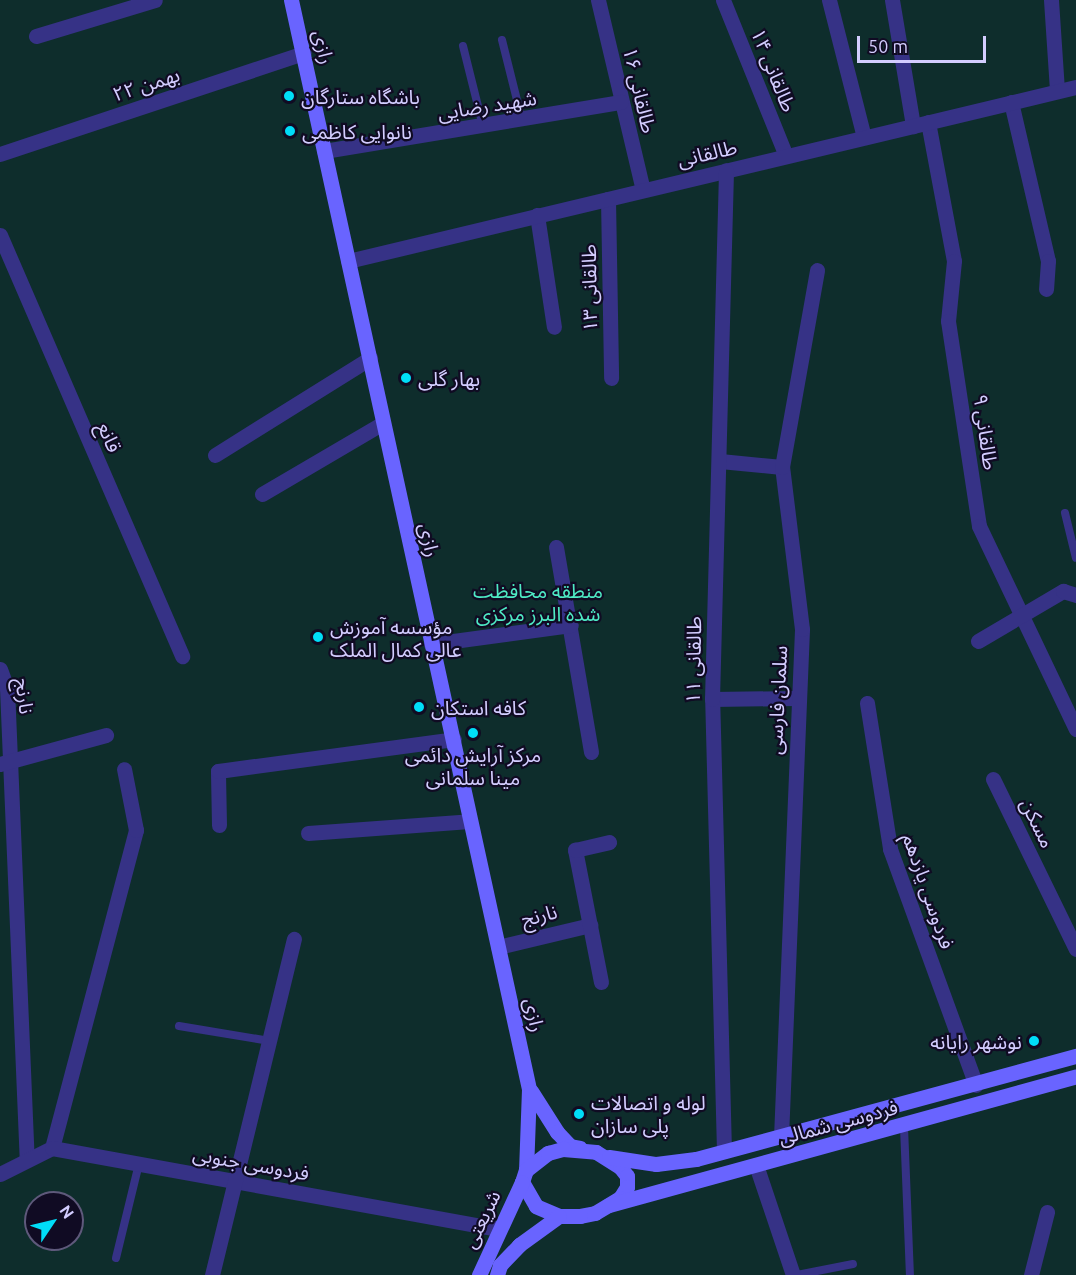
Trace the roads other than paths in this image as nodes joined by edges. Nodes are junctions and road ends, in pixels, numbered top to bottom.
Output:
1 (155, 0) edge
2 (291, 0) edge
3 (598, 0) edge
4 (723, 0) edge
5 (829, 0) edge
6 (891, 0) edge
7 (1051, 0) edge
8 (36, 36) dead end
9 (502, 40) dead end
10 (463, 46) dead end
11 (304, 54) junction
12 (1076, 87) edge
13 (1057, 91) junction
14 (621, 102) junction
15 (1011, 102) junction
16 (523, 121) junction
17 (920, 124) junction
18 (484, 128) junction
19 (864, 137) junction
20 (324, 151) junction
21 (0, 154) edge
22 (786, 156) junction
23 (726, 170) junction
24 (643, 190) junction
25 (608, 199) junction
26 (537, 216) junction
27 (0, 235) edge
28 (348, 261) junction
29 (817, 270) dead end
30 (1046, 289) dead end
31 (554, 327) dead end
32 (369, 358) junction
33 (611, 378) dead end
34 (383, 423) junction
35 (215, 455) dead end
36 (720, 461) junction
37 (782, 467) junction
38 (262, 494) dead end
39 (1065, 513) dead end
40 (556, 547) dead end
41 (1076, 558) edge
42 (1076, 595) edge
43 (1022, 615) junction
44 (571, 624) junction
45 (978, 641) dead end
46 (431, 644) junction
47 (182, 656) dead end
48 (0, 669) edge
49 (797, 698) junction
50 (712, 699) junction
51 (867, 703) dead end
52 (1076, 729) edge
53 (106, 735) dead end
54 (454, 739) junction
55 (591, 752) dead end
56 (4, 762) edge
57 (124, 769) dead end
58 (993, 779) dead end
59 (470, 821) junction
60 (219, 825) dead end
61 (308, 833) dead end
62 (609, 842) dead end
63 (591, 925) junction
64 (294, 939) dead end
65 (498, 947) junction
66 (1076, 949) edge
67 (602, 982) dead end
68 (179, 1026) dead end
69 (270, 1041) junction
70 (1076, 1056) edge
71 (1076, 1076) edge
72 (976, 1085) junction
73 (529, 1089) junction
74 (904, 1127) junction
75 (782, 1137) junction
76 (52, 1148) junction
77 (724, 1151) junction
78 (602, 1155) junction
79 (27, 1160) junction
80 (139, 1164) junction
81 (756, 1166) junction
82 (0, 1174) edge
83 (524, 1176) junction
84 (237, 1182) junction
85 (609, 1205) junction
86 (1047, 1212) dead end
87 (559, 1216) junction
88 (499, 1229) junction
89 (116, 1258) dead end
90 (853, 1264) dead end
91 (212, 1275) edge
92 (479, 1275) edge
93 (496, 1275) edge
94 (795, 1275) edge
95 (910, 1275) edge
96 (1031, 1275) edge

1 - 8 street
2 - 11 street, رازی
3 - 14 street, طالقانی ۱۶
4 - 22 street, طالقانی ۱۴
5 - 19 street
6 - 17 street, طالقانی ۹
7 - 13 street
9 - 16 lane
10 - 18 lane
11 - 20 street, رازی
11 - 21 street, ۲۲ بهمن
12 - 13 street, طالقانی
13 - 15 street, طالقانی
14 - 16 street, شهید رضایی
14 - 24 street, طالقانی ۱۶
15 - 17 street, طالقانی
15 - 30 street
16 - 18 street, شهید رضایی
17 - 19 street, طالقانی
17 - 43 street, طالقانی ۹
18 - 20 street, شهید رضایی
19 - 22 street, طالقانی
20 - 28 street, رازی
22 - 23 street, طالقانی
23 - 24 street, طالقانی
23 - 36 street, طالقانی ۱۱
24 - 25 street, طالقانی
25 - 26 street, طالقانی
25 - 33 street, طالقانی ۱۳
26 - 28 street, طالقانی
26 - 31 street
27 - 47 street, قانع
28 - 32 street, رازی
29 - 37 street, سلمان فارسی
32 - 34 street, رازی
32 - 35 street
34 - 38 street
34 - 46 street, رازی
36 - 37 street
36 - 50 street, طالقانی ۱۱
37 - 49 street, سلمان فارسی
39 - 41 lane
40 - 44 street
42 - 43 street
43 - 45 street
43 - 52 street, طالقانی ۹
44 - 46 street
44 - 55 street
46 - 54 street, رازی
48 - 56 street, نارنج
49 - 50 street
49 - 75 street, سلمان فارسی
50 - 77 street, طالقانی ۱۱
51 - 72 street, فردوسی یازدهم
53 - 56 street
54 - 59 street, رازی
54 - 60 street
56 - 79 street, نارنج
57 - 76 street
58 - 66 street, مسکن
59 - 61 street
59 - 65 street, رازی
62 - 63 street
63 - 65 street, نارنج
63 - 67 street
64 - 69 street
65 - 73 street, رازی
68 - 69 lane
69 - 84 street
70 - 72 street, فردوسی شمالی
71 - 74 street, فردوسی شمالی
72 - 75 street, فردوسی شمالی
73 - 78 street
73 - 83 street
74 - 81 street, فردوسی شمالی
74 - 95 lane
75 - 77 street, فردوسی شمالی
76 - 79 street
76 - 80 street, فردوسی جنوبی
77 - 78 street, فردوسی شمالی
78 - 83 street
78 - 85 street
79 - 82 street
80 - 84 street, فردوسی جنوبی
80 - 89 lane
81 - 85 street, فردوسی شمالی
81 - 94 street
83 - 87 street
83 - 88 street, شریعتی
84 - 88 street, فردوسی جنوبی
84 - 91 street
85 - 87 street
86 - 96 street
87 - 93 street, شریعتی
88 - 92 street, شریعتی
90 - 94 lane

